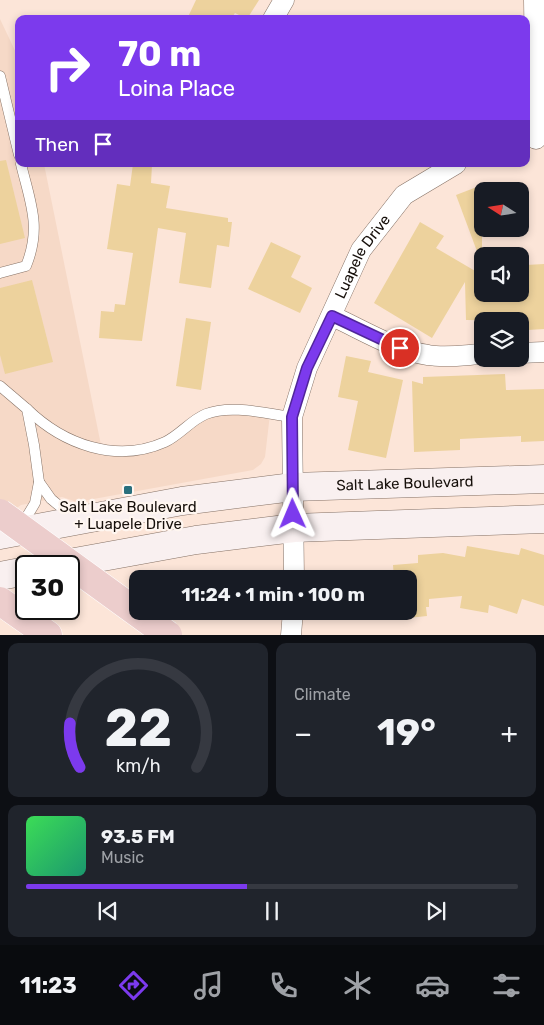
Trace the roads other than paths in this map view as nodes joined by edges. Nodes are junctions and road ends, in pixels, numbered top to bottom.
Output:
1 (284, 0) edge
2 (534, 0) edge
3 (275, 15) edge
4 (0, 76) edge
5 (15, 138) edge
6 (535, 139) edge
7 (22, 167) edge
8 (451, 167) edge
9 (0, 273) edge
10 (332, 316) junction
11 (544, 352) edge
12 (529, 353) edge
13 (474, 354) edge
14 (0, 386) edge
15 (27, 409) junction
16 (292, 417) junction
17 (544, 480) edge
18 (39, 482) junction
19 (293, 487) junction
20 (544, 519) edge
21 (78, 521) junction
22 (6, 526) edge
23 (294, 528) junction
24 (80, 561) edge
25 (294, 570) edge
26 (15, 573) edge
27 (0, 576) edge
28 (0, 600) edge
29 (295, 620) edge
30 (297, 634) edge
31 (48, 635) edge
32 (168, 635) edge

1 - 3 street
2 - 6 street
4 - 5 lane
7 - 9 lane
8 - 10 street, Luapele Drive
10 - 13 street
10 - 16 street, Luapele Drive
11 - 12 street
14 - 15 lane
15 - 16 lane
15 - 18 lane
16 - 19 street, Luapele Drive
17 - 19 main road, Salt Lake Boulevard
18 - 21 lane
18 - 22 lane
19 - 21 main road, Salt Lake Boulevard
19 - 23 street, Luapele Drive
20 - 23 main road
21 - 22 main road, Salt Lake Boulevard
22 - 32 highway, bridge
23 - 24 main road
23 - 25 street, Luapele Drive
26 - 27 main road
28 - 31 highway
29 - 30 street

